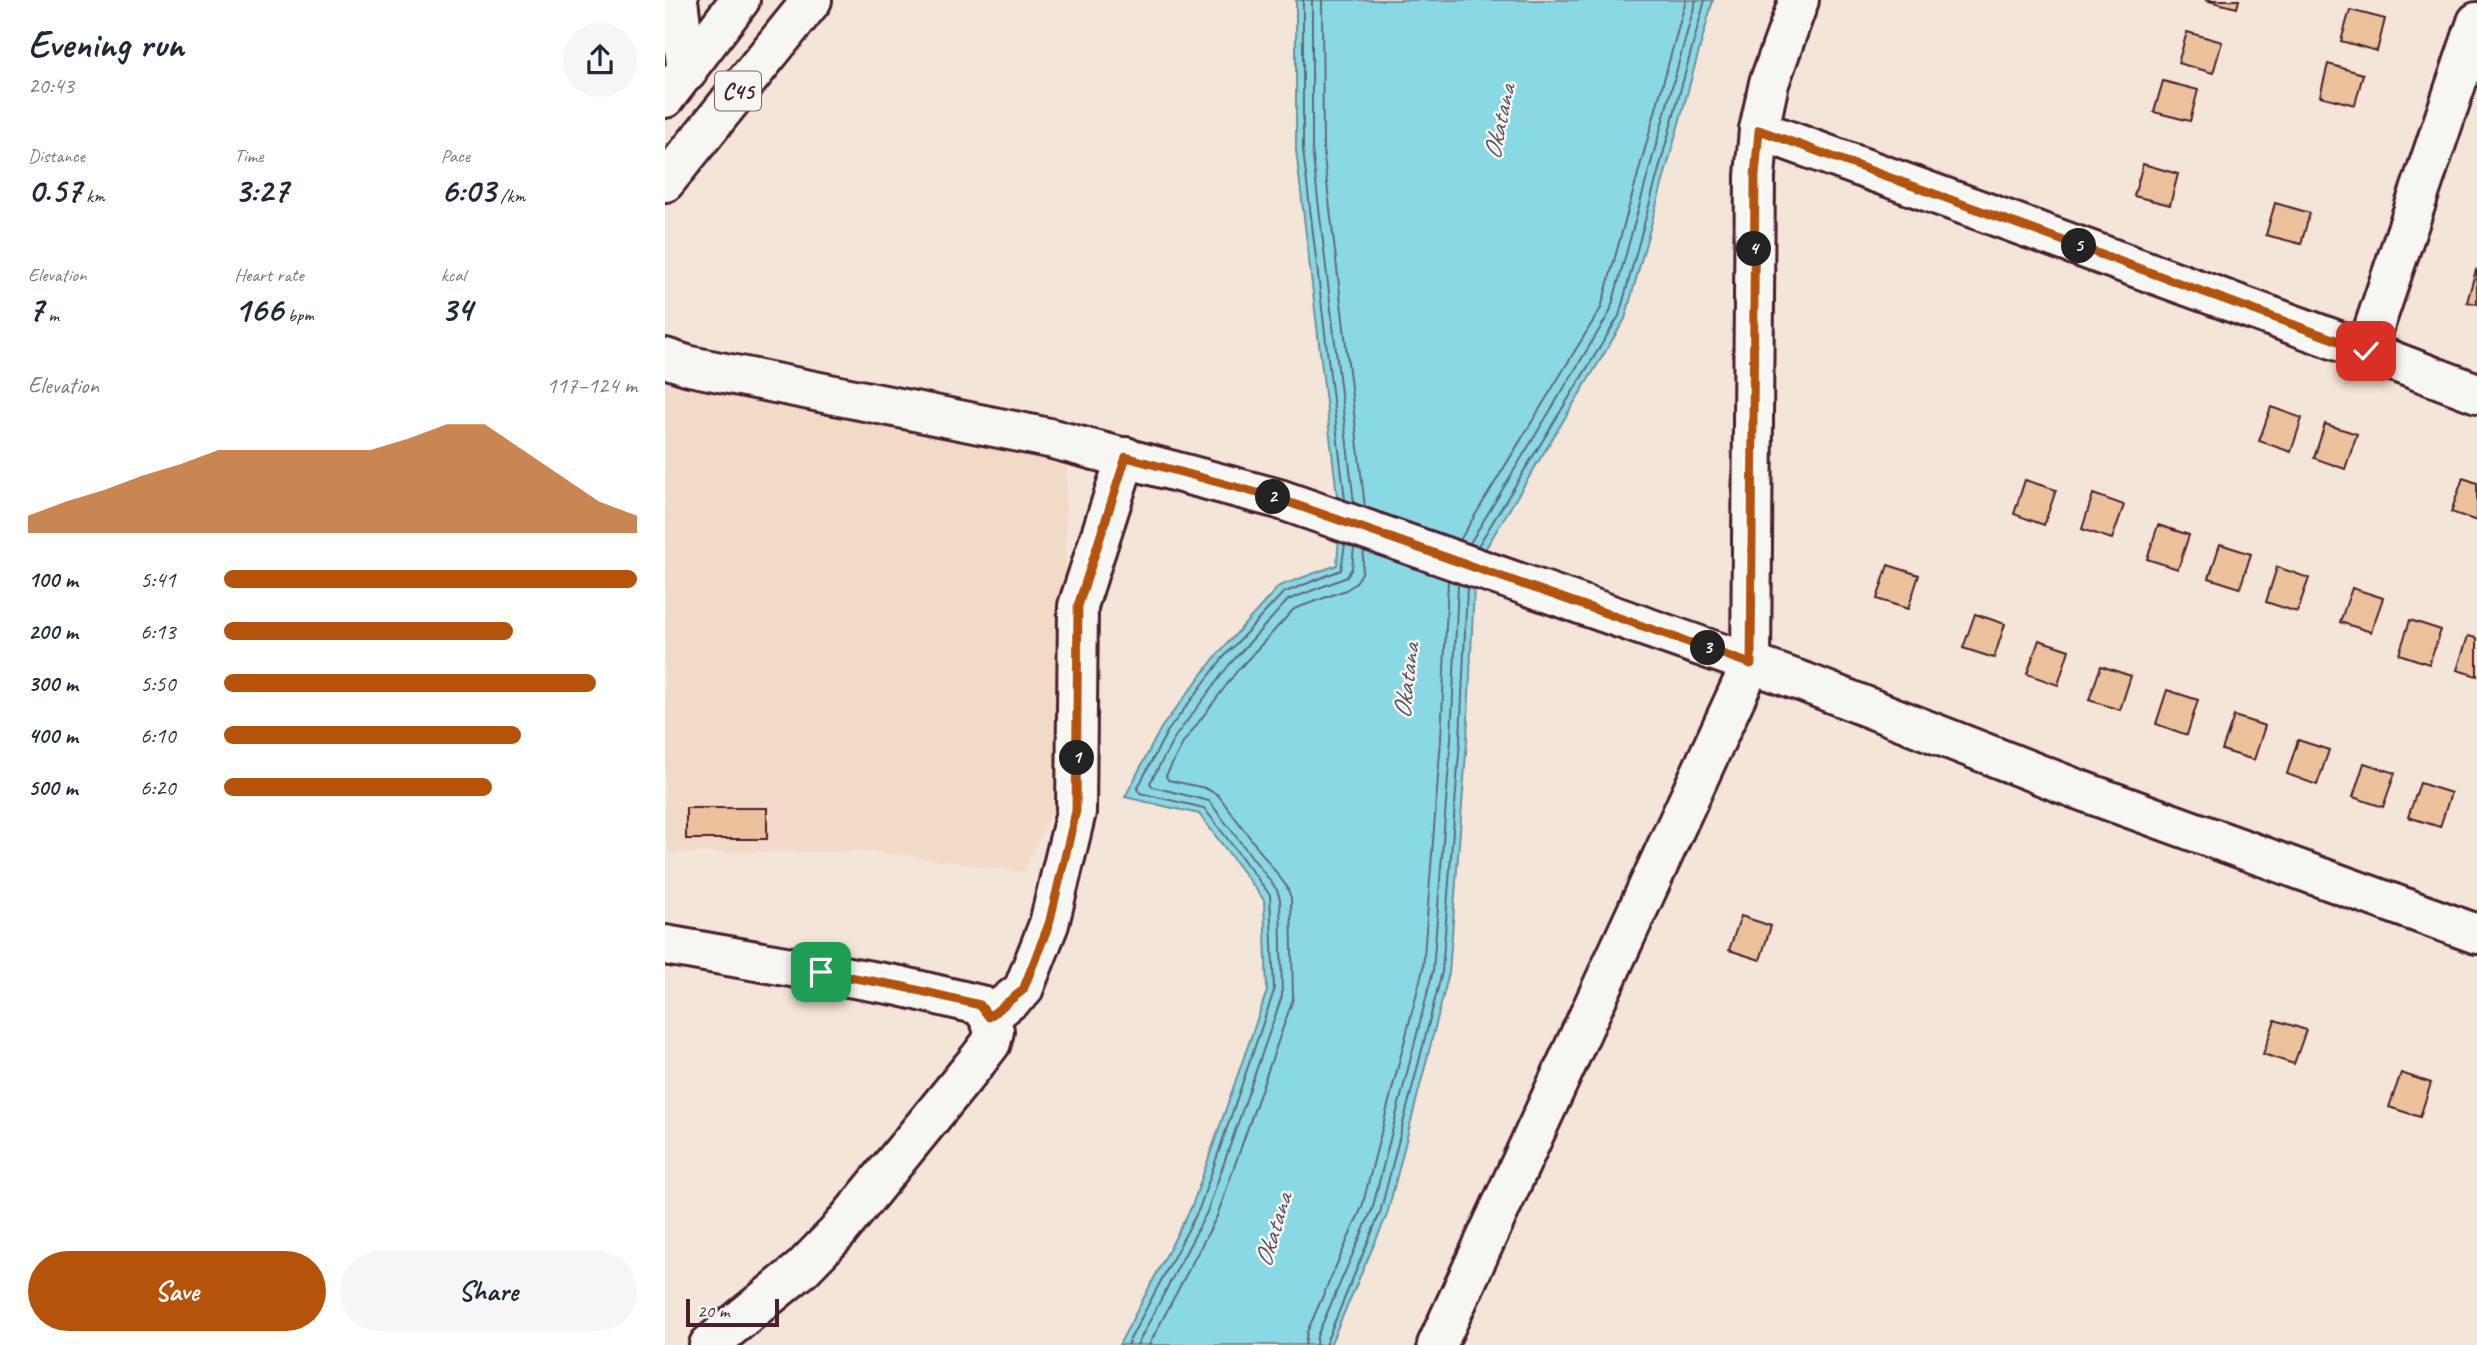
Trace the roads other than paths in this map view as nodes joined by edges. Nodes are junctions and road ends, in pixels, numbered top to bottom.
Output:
1 (678, 0) edge
2 (740, 0) edge
3 (812, 0) edge
4 (1799, 0) edge
5 (2477, 22) edge
6 (676, 85) edge
7 (1759, 130) junction
8 (665, 182) edge
9 (2366, 351) junction
10 (665, 358) edge
11 (2477, 393) edge
12 (1126, 457) junction
13 (1751, 664) junction
14 (2477, 934) edge
15 (665, 945) edge
16 (989, 1017) junction
17 (709, 1345) edge
18 (1437, 1345) edge

1 - 6 street
2 - 6 street, C45
3 - 8 street, C45
4 - 7 street
5 - 9 street
7 - 9 street
7 - 13 street
9 - 11 street
10 - 12 street
12 - 13 street
12 - 16 street
13 - 14 street
13 - 18 street
15 - 16 street
16 - 17 street

